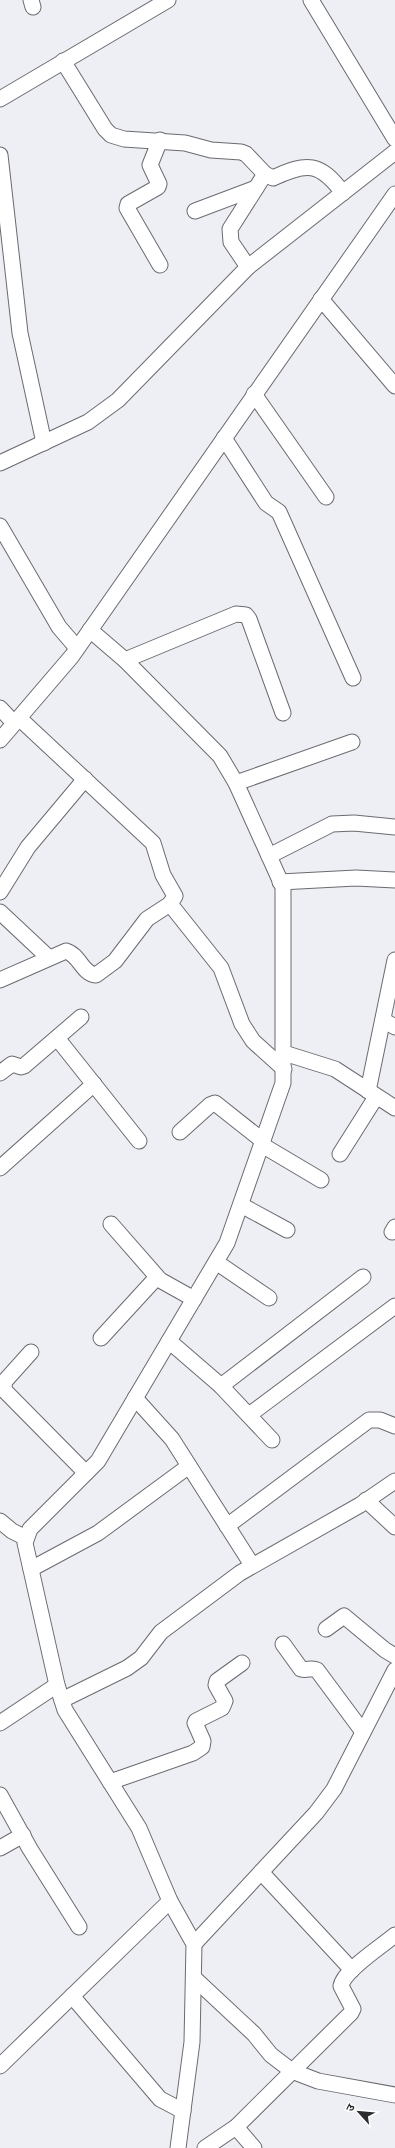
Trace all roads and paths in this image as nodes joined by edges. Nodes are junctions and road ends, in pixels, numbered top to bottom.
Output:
1 (168, 0) edge
2 (311, 0) edge
3 (63, 61) junction
4 (0, 99) edge
5 (160, 140) junction
6 (395, 141) edge
7 (0, 155) edge
8 (265, 174) junction
9 (256, 188) junction
10 (343, 193) junction
11 (395, 194) edge
12 (195, 210) dead end
13 (160, 265) dead end
14 (248, 267) junction
15 (321, 299) junction
16 (395, 386) edge
17 (254, 394) junction
18 (224, 438) junction
19 (44, 442) junction
20 (0, 463) edge
21 (326, 497) dead end
22 (0, 526) edge
23 (90, 630) junction
24 (78, 648) junction
25 (125, 660) junction
26 (353, 678) dead end
27 (0, 708) edge
28 (283, 713) dead end
29 (17, 721) junction
30 (0, 740) edge
31 (352, 742) dead end
32 (85, 779) junction
33 (236, 783) junction
34 (395, 827) edge
35 (269, 856) junction
36 (395, 880) edge
37 (280, 882) junction
38 (0, 892) edge
39 (170, 904) junction
40 (0, 912) edge
41 (48, 957) junction
42 (395, 960) edge
43 (0, 980) edge
44 (81, 1017) dead end
45 (389, 1023) edge
46 (57, 1038) junction
47 (284, 1053) junction
48 (284, 1069) junction
49 (0, 1073) edge
50 (94, 1084) junction
51 (372, 1094) junction
52 (395, 1108) edge
53 (180, 1132) dead end
54 (139, 1141) dead end
55 (262, 1143) junction
56 (340, 1154) dead end
57 (0, 1168) edge
58 (321, 1180) dead end
59 (241, 1205) junction
60 (111, 1224) dead end
61 (286, 1230) dead end
62 (216, 1262) junction
63 (157, 1277) junction
64 (364, 1278) dead end
65 (268, 1298) dead end
66 (194, 1299) junction
67 (395, 1306) edge
68 (101, 1338) dead end
69 (169, 1342) junction
70 (31, 1352) dead end
71 (221, 1386) junction
72 (135, 1398) junction
73 (249, 1415) junction
74 (395, 1426) edge
75 (272, 1440) dead end
76 (189, 1466) junction
77 (86, 1473) junction
78 (395, 1481) edge
79 (366, 1500) junction
80 (2, 1525) edge
81 (227, 1526) junction
82 (395, 1527) edge
83 (26, 1538) junction
84 (252, 1565) junction
85 (31, 1569) junction
86 (326, 1629) dead end
87 (283, 1644) dead end
88 (395, 1656) edge
89 (242, 1663) dead end
90 (395, 1670) edge
91 (57, 1685) junction
92 (62, 1700) junction
93 (0, 1721) edge
94 (363, 1732) junction
95 (110, 1782) junction
96 (0, 1795) edge
97 (23, 1835) junction
98 (0, 1848) edge
99 (261, 1872) junction
100 (170, 1902) junction
101 (79, 1927) dead end
102 (395, 1935) edge
103 (194, 1944) junction
104 (352, 1970) junction
105 (194, 1978) junction
106 (72, 1996) junction
107 (0, 2066) edge
108 (292, 2071) junction
109 (395, 2095) edge
110 (183, 2111) junction
111 (236, 2127) junction
112 (178, 2148) edge
113 (205, 2148) edge
114 (254, 2148) edge

1 - 3 street
2 - 6 street
3 - 4 street
3 - 5 street
5 - 8 street
5 - 13 street
6 - 10 street
7 - 19 street
8 - 9 street
8 - 10 street
9 - 12 street
9 - 14 street
10 - 14 street
11 - 15 street
14 - 19 street
15 - 16 street
15 - 17 street
17 - 18 street
17 - 21 street
18 - 23 street
18 - 26 street
19 - 20 street
22 - 24 street
23 - 24 street
23 - 25 street
24 - 29 street
25 - 28 street
25 - 33 street
27 - 29 street
29 - 30 street
29 - 32 street
31 - 33 street
32 - 38 street
32 - 39 street
33 - 35 street
34 - 35 street
35 - 37 street
36 - 37 street
37 - 47 street
39 - 41 street
39 - 48 street
40 - 41 street
41 - 43 street
42 - 45 street
44 - 46 street
45 - 51 street
46 - 49 street
46 - 50 street
47 - 48 street
47 - 51 street
48 - 55 street
50 - 54 street
50 - 57 street
51 - 52 street
51 - 56 street
53 - 55 street
55 - 58 street
55 - 59 street
59 - 61 street
59 - 62 street
60 - 63 street
62 - 65 street
62 - 66 street
63 - 66 street
63 - 68 street
64 - 71 street
66 - 69 street
67 - 73 street
69 - 71 street
69 - 72 street
70 - 77 street
71 - 73 street
72 - 76 street
72 - 77 street
73 - 75 street
74 - 81 street
76 - 81 street
76 - 85 street
77 - 83 street
78 - 79 street
79 - 82 street
79 - 84 street
80 - 83 street
81 - 84 street
83 - 85 street
84 - 92 street
85 - 91 street
86 - 88 street
87 - 94 street
89 - 95 street
90 - 94 street
91 - 92 street
91 - 93 street
92 - 95 street
94 - 99 street
95 - 100 street
96 - 97 street
97 - 98 street
97 - 101 street
99 - 103 street
99 - 104 street
100 - 103 street
100 - 106 street
102 - 104 street
103 - 105 street
104 - 108 street
105 - 108 street
105 - 110 street
106 - 107 street
106 - 110 street
108 - 109 street
108 - 111 street
110 - 112 street
111 - 113 street
111 - 114 street

